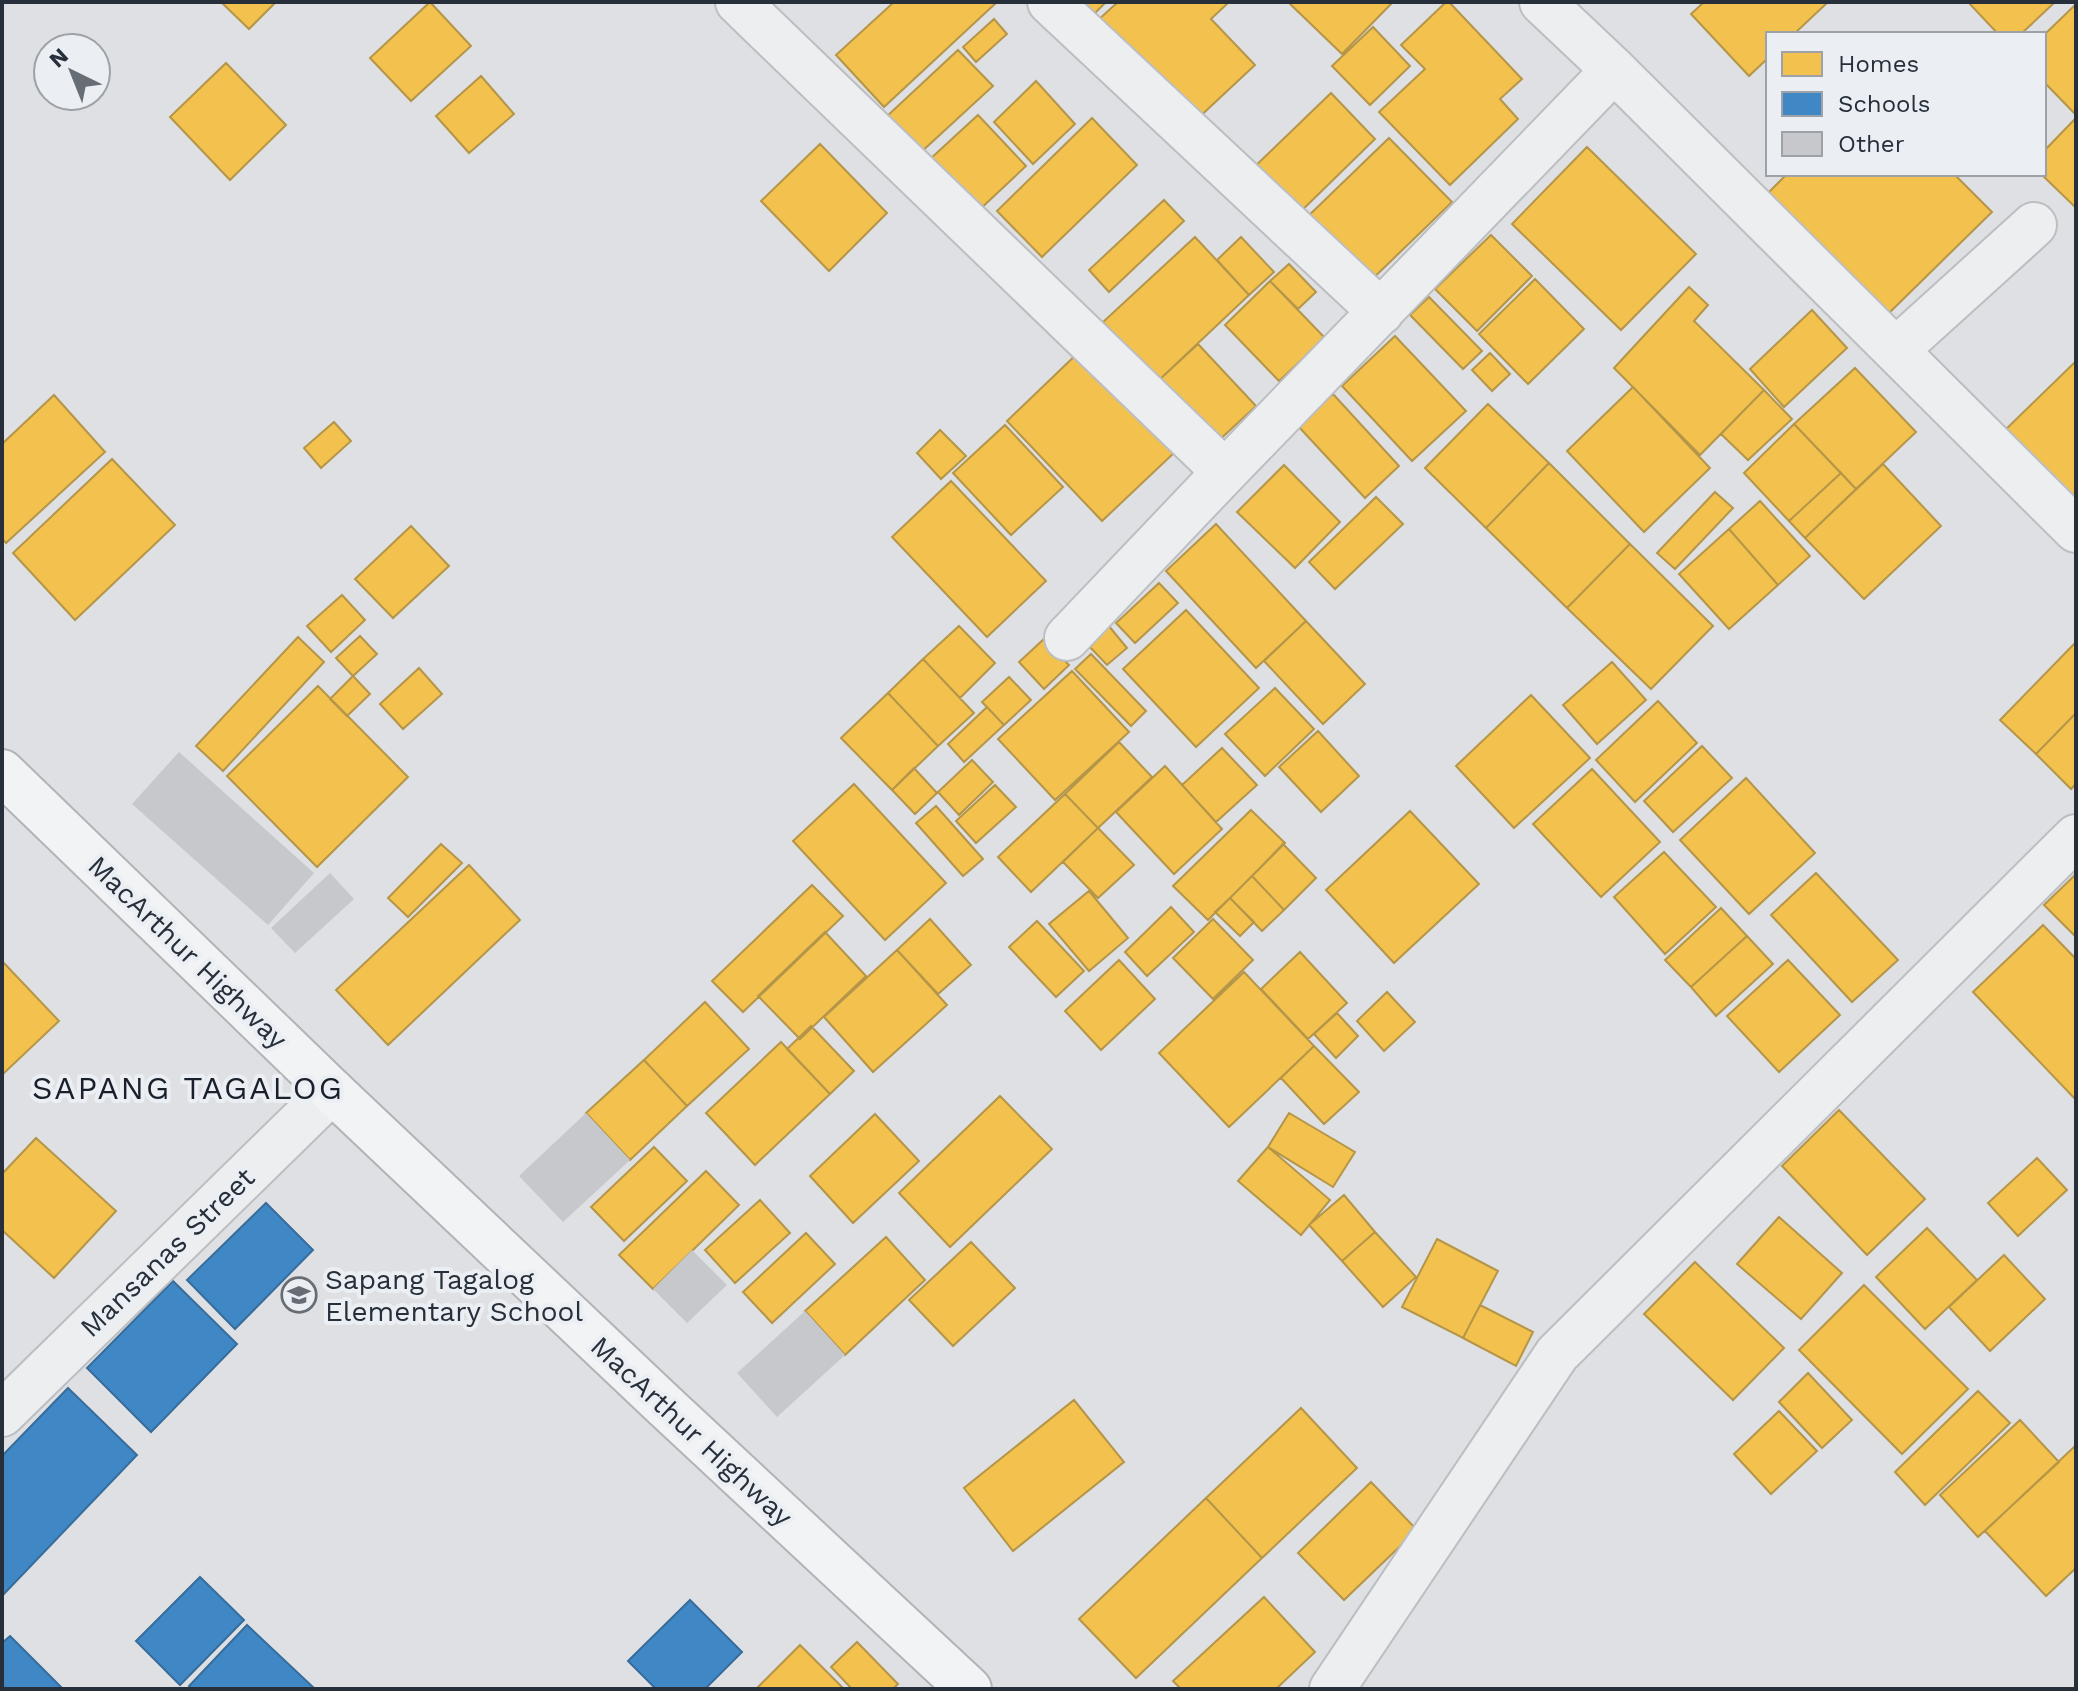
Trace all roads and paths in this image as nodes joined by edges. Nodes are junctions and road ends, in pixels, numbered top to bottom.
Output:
1 (738, 2) edge
2 (1050, 2) edge
3 (1542, 2) edge
4 (1614, 70) junction
5 (2034, 225) dead end
6 (1381, 312) junction
7 (1896, 350) junction
8 (1225, 472) junction
9 (2076, 530) edge
10 (1067, 638) dead end
11 (2, 772) edge
12 (2076, 837) edge
13 (332, 1091) junction
14 (2, 1414) edge
15 (969, 1689) edge
16 (1332, 1689) edge

1 - 8 street
2 - 6 street
3 - 4 street
4 - 6 street
4 - 7 street
5 - 7 street
6 - 8 street
7 - 9 street
8 - 10 street
11 - 13 highway, MacArthur Highway
12 - 16 street
13 - 14 street, Mansanas Street
13 - 15 highway, MacArthur Highway

